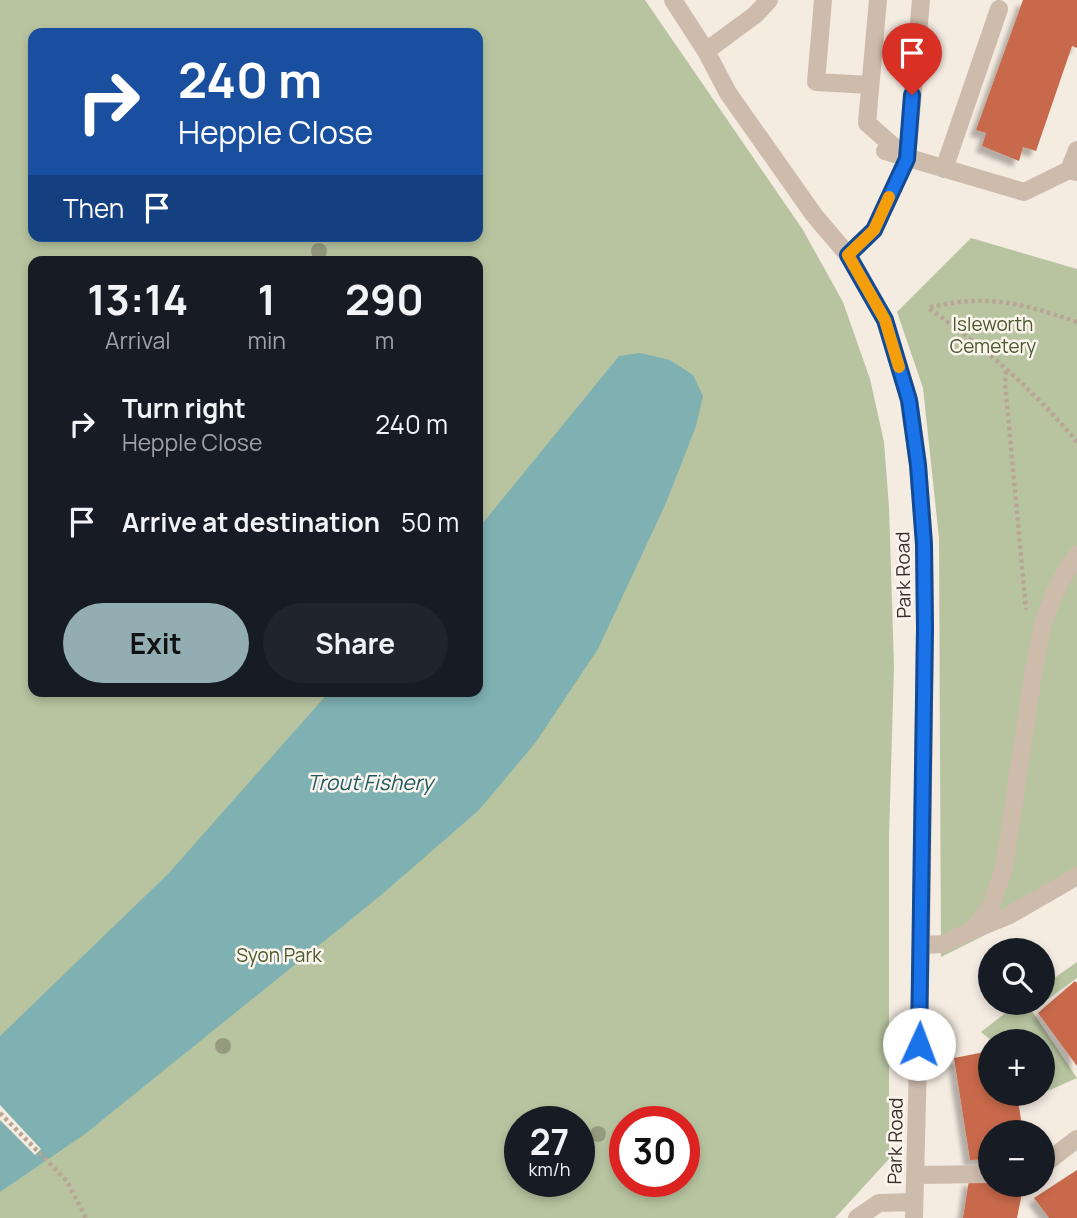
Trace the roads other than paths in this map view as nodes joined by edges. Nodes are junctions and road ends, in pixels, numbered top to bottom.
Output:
1 (673, 0) edge
2 (769, 0) edge
3 (823, 0) edge
4 (878, 0) edge
5 (921, 0) edge
6 (999, 9) dead end
7 (706, 51) junction
8 (870, 85) junction
9 (1077, 150) edge
10 (885, 151) dead end
11 (907, 159) junction
12 (944, 169) junction
13 (1073, 171) edge
14 (848, 255) junction
15 (1077, 555) edge
16 (1077, 876) edge
17 (972, 930) junction
18 (921, 945) junction
19 (1077, 1139) edge
20 (1055, 1156) edge
21 (978, 1174) edge
22 (916, 1175) junction
23 (914, 1210) edge
24 (857, 1218) edge

1 - 7 street, Park Road
2 - 7 street
3 - 8 street
4 - 8 street
5 - 11 street
6 - 12 street
7 - 14 street, Park Road
8 - 11 street
9 - 13 street
10 - 11 street
11 - 12 street
11 - 14 street
12 - 13 street
14 - 18 street, Park Road
15 - 17 street
16 - 17 street
17 - 18 street
18 - 22 street, Park Road
19 - 20 street
21 - 22 street
22 - 23 street, Park Road
23 - 24 street

